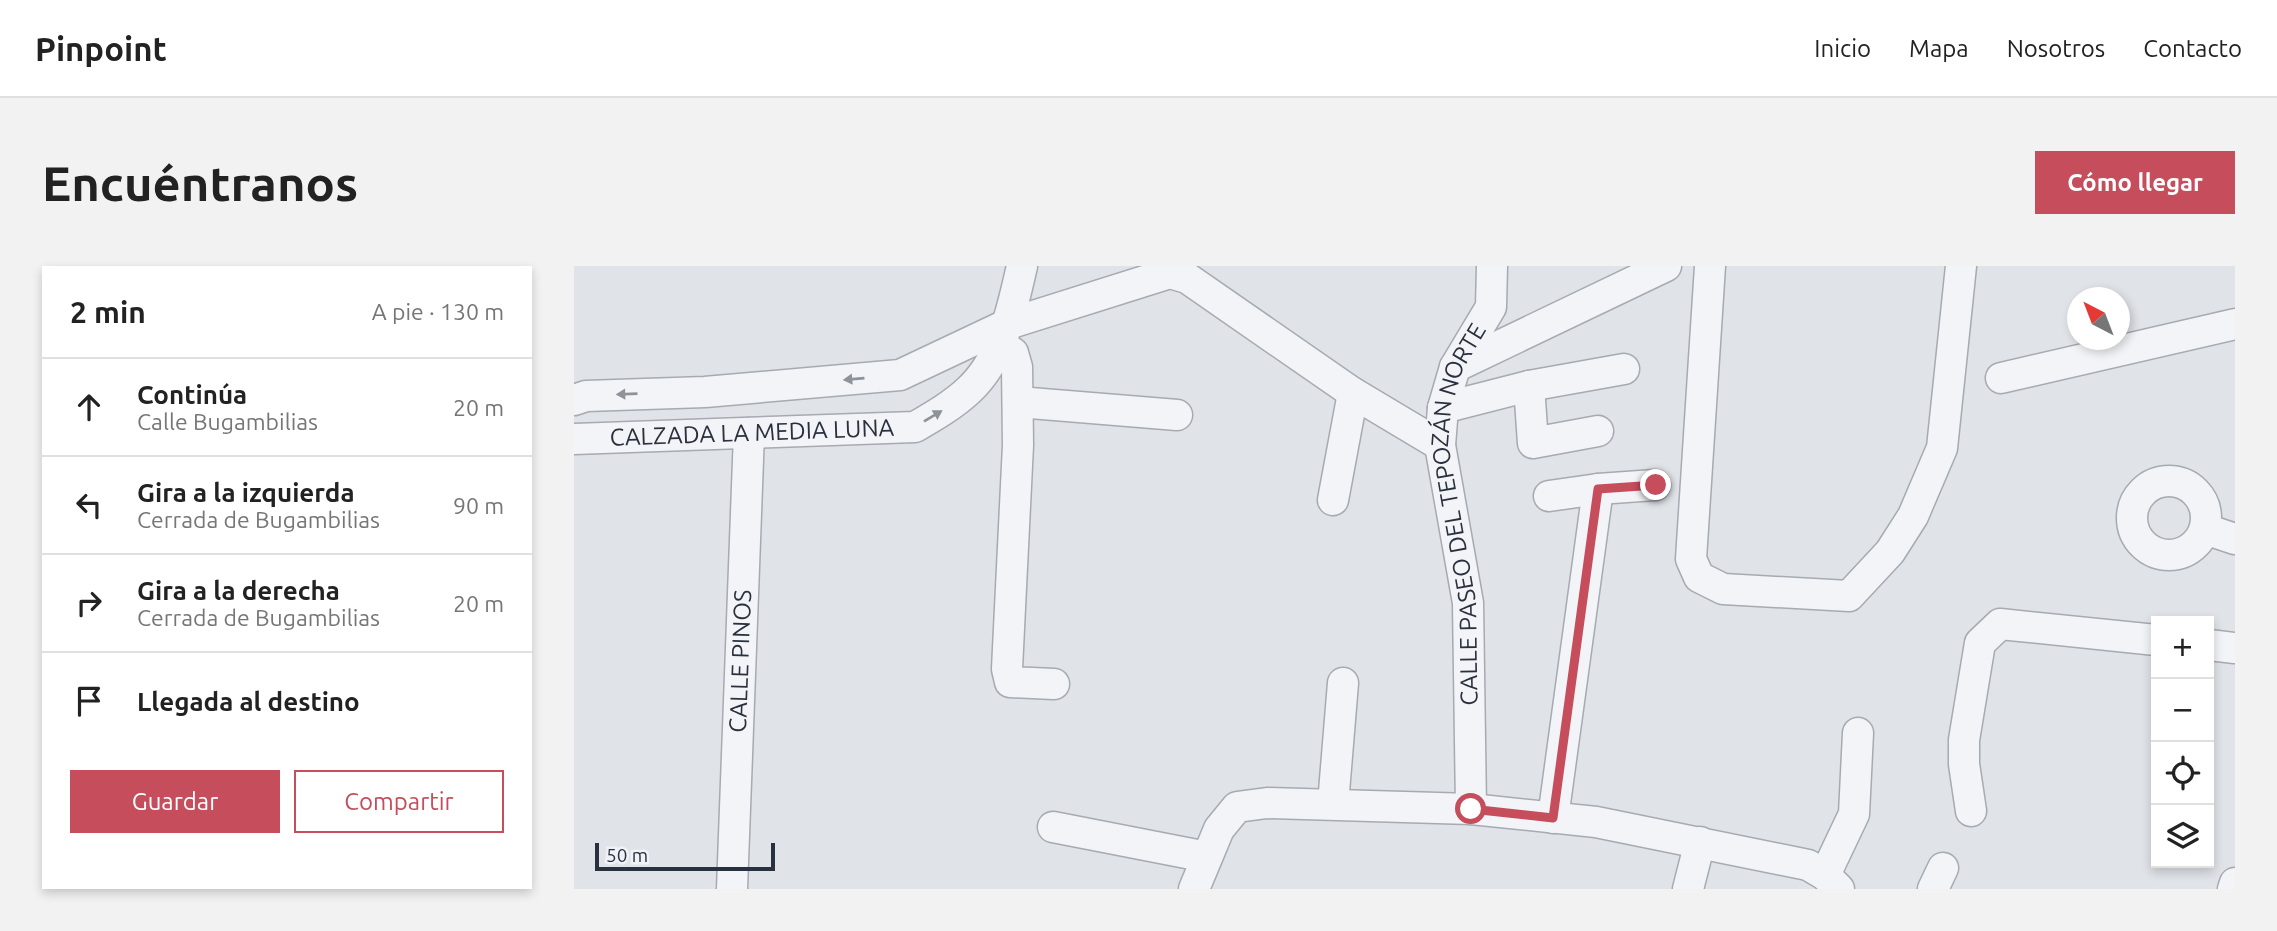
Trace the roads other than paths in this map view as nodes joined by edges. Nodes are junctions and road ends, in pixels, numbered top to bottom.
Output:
1 (1022, 266) edge
2 (1492, 266) edge
3 (1666, 266) edge
4 (1710, 266) edge
5 (1961, 266) edge
6 (1152, 272) edge
7 (2235, 324) edge
8 (1004, 333) junction
9 (1455, 367) junction
10 (1624, 369) dead end
11 (2001, 378) dead end
12 (1353, 393) junction
13 (1530, 399) junction
14 (574, 400) edge
15 (1018, 402) junction
16 (1177, 415) dead end
17 (1442, 424) junction
18 (1598, 431) dead end
19 (749, 433) junction
20 (574, 439) edge
21 (1656, 485) dead end
22 (1598, 489) junction
23 (1549, 496) dead end
24 (1333, 500) dead end
25 (2205, 529) dead end
26 (2235, 539) edge
27 (2151, 639) edge
28 (2214, 646) edge
29 (2235, 648) edge
30 (1343, 683) dead end
31 (1054, 684) dead end
32 (1858, 733) dead end
33 (1334, 804) junction
34 (1471, 809) junction
35 (1971, 811) dead end
36 (1553, 818) junction
37 (1053, 827) dead end
38 (1700, 842) junction
39 (1207, 857) junction
40 (1819, 879) edge
41 (2235, 884) edge
42 (732, 889) edge
43 (1194, 889) edge
44 (1688, 889) edge
45 (2233, 889) edge

1 - 8 street, CALZADA LA MEDIA LUNA
2 - 9 street, CALLE PASEO DEL TEPOZÁN NORTE
3 - 9 street
4 - 5 street
6 - 8 street
6 - 12 street
7 - 11 street
8 -> 14 street, CALZADA LA MEDIA LUNA
8 - 15 street
19 -> 8 street, CALZADA LA MEDIA LUNA
9 - 17 street, CALLE PASEO DEL TEPOZÁN NORTE
10 - 13 street
12 - 17 street
12 - 24 street
13 - 17 street
13 - 18 street
15 - 16 street
15 - 31 street
17 - 34 street, CALLE PASEO DEL TEPOZÁN NORTE
19 - 20 street, CALZADA LA MEDIA LUNA
19 - 42 street, CALLE PINOS
21 - 22 street
22 - 23 street
22 - 36 street
25 - 26 street
27 - 35 street
28 - 29 street
30 - 33 street
32 - 40 street
33 - 34 street
33 - 39 street
34 - 36 street
36 - 38 street
37 - 39 street
38 - 40 street
38 - 44 street
39 - 43 street
41 - 45 street

